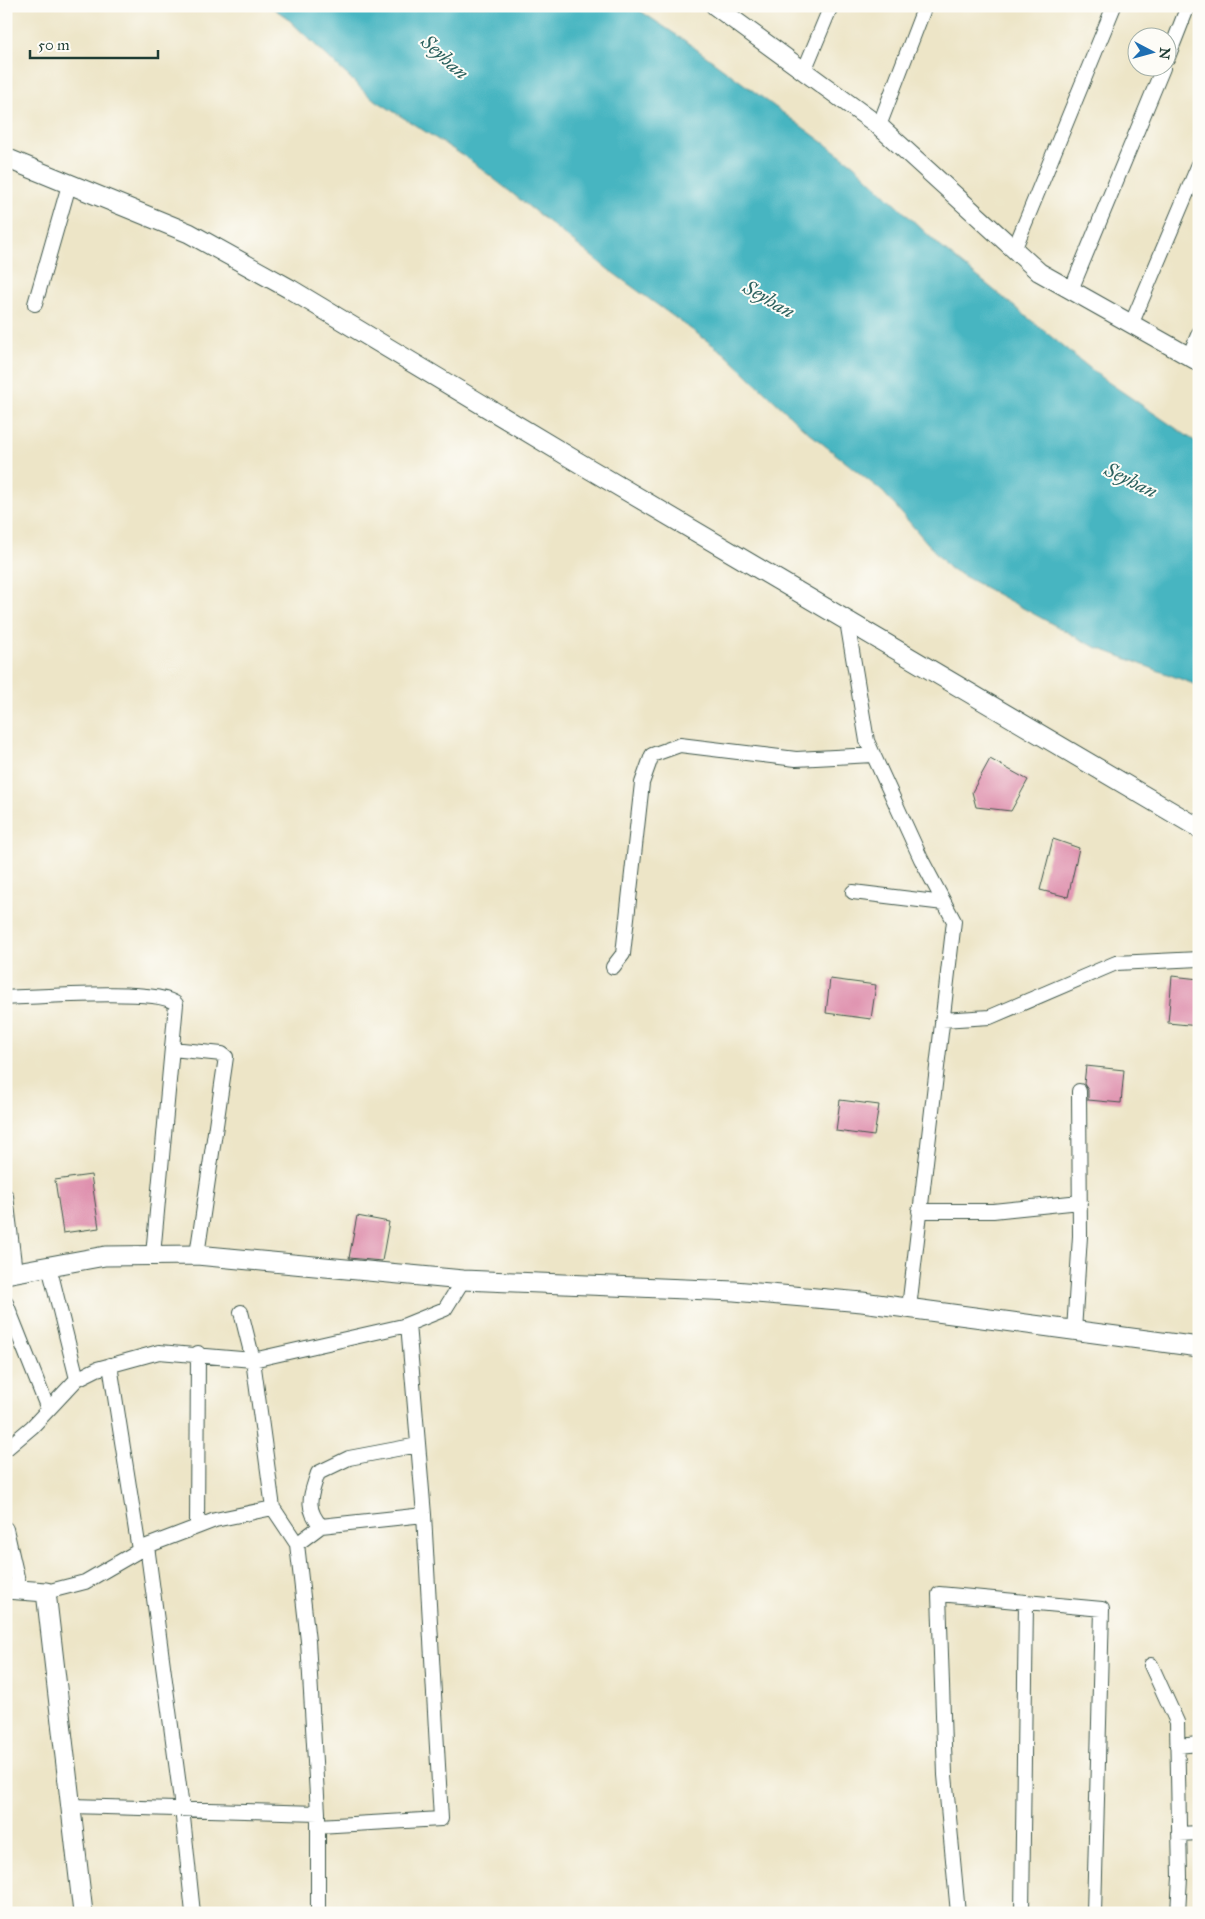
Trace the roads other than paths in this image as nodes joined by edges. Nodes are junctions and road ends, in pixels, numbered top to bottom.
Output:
1 (715, 6) edge
2 (832, 6) edge
3 (925, 6) edge
4 (1114, 6) edge
5 (1188, 6) edge
6 (1178, 32) edge
7 (804, 71) junction
8 (1159, 78) edge
9 (879, 126) junction
10 (6, 158) edge
11 (1199, 164) edge
12 (68, 185) junction
13 (1014, 250) junction
14 (1071, 290) junction
15 (36, 304) dead end
16 (1131, 325) junction
17 (1199, 333) edge
18 (1194, 359) edge
19 (848, 621) junction
20 (874, 755) junction
21 (1199, 828) edge
22 (853, 892) dead end
23 (944, 903) junction
24 (1199, 959) edge
25 (613, 966) dead end
26 (6, 998) edge
27 (942, 1020) junction
28 (172, 1049) junction
29 (1079, 1091) dead end
30 (6, 1196) edge
31 (1080, 1202) junction
32 (919, 1211) junction
33 (153, 1255) junction
34 (197, 1256) junction
35 (49, 1266) junction
36 (11, 1273) edge
37 (463, 1280) junction
38 (6, 1303) edge
39 (909, 1308) junction
40 (241, 1312) dead end
41 (408, 1324) junction
42 (1074, 1331) junction
43 (1199, 1347) edge
44 (198, 1353) junction
45 (253, 1360) junction
46 (110, 1365) junction
47 (77, 1379) junction
48 (48, 1409) junction
49 (418, 1445) junction
50 (6, 1449) edge
51 (273, 1508) junction
52 (424, 1515) junction
53 (321, 1526) junction
54 (197, 1527) junction
55 (6, 1529) edge
56 (297, 1544) junction
57 (143, 1548) junction
58 (13, 1590) edge
59 (46, 1592) junction
60 (1026, 1602) junction
61 (1151, 1665) dead end
62 (1199, 1744) edge
63 (1177, 1746) junction
64 (71, 1806) junction
65 (182, 1808) junction
66 (318, 1819) junction
67 (1199, 1833) edge
68 (1179, 1834) junction
69 (83, 1913) edge
70 (193, 1913) edge
71 (318, 1913) edge
72 (958, 1913) edge
73 (1022, 1913) edge
74 (1094, 1913) edge
75 (1178, 1913) edge

1 - 7 street
2 - 7 street
3 - 9 street
4 - 13 street
5 - 6 street
7 - 9 street
8 - 14 street
9 - 13 street
10 - 12 main road
11 - 16 street
12 - 15 street
12 - 19 main road
13 - 14 street
14 - 16 street
16 - 18 street
17 - 18 street
19 - 20 street
19 - 21 main road
20 - 23 street
20 - 25 street
22 - 23 street
23 - 27 street
24 - 27 street
26 - 28 street
27 - 32 street
28 - 33 street
28 - 34 street
29 - 31 street
30 - 36 street
31 - 32 street
31 - 42 street
32 - 39 street
33 - 34 main road
33 - 35 main road
34 - 37 main road
35 - 36 main road
35 - 47 street
37 - 39 main road
37 - 41 street
38 - 48 street
39 - 42 main road
40 - 45 street
41 - 45 street
41 - 49 street
42 - 43 main road
44 - 45 street
44 - 46 street
44 - 54 street
45 - 51 street
46 - 47 street
46 - 57 street
47 - 48 street
48 - 50 street
49 - 52 street
49 - 53 street
51 - 54 street
51 - 56 street
52 - 53 street
52 - 66 street
53 - 56 street
54 - 57 street
55 - 58 street
56 - 66 street
57 - 59 street
57 - 65 street
58 - 59 main road
59 - 64 main road
60 - 72 street
60 - 73 street
60 - 74 street
61 - 63 street
62 - 63 street
63 - 68 street
64 - 65 street
64 - 69 main road
65 - 66 street
65 - 70 street
66 - 71 street
67 - 68 street
68 - 75 street

